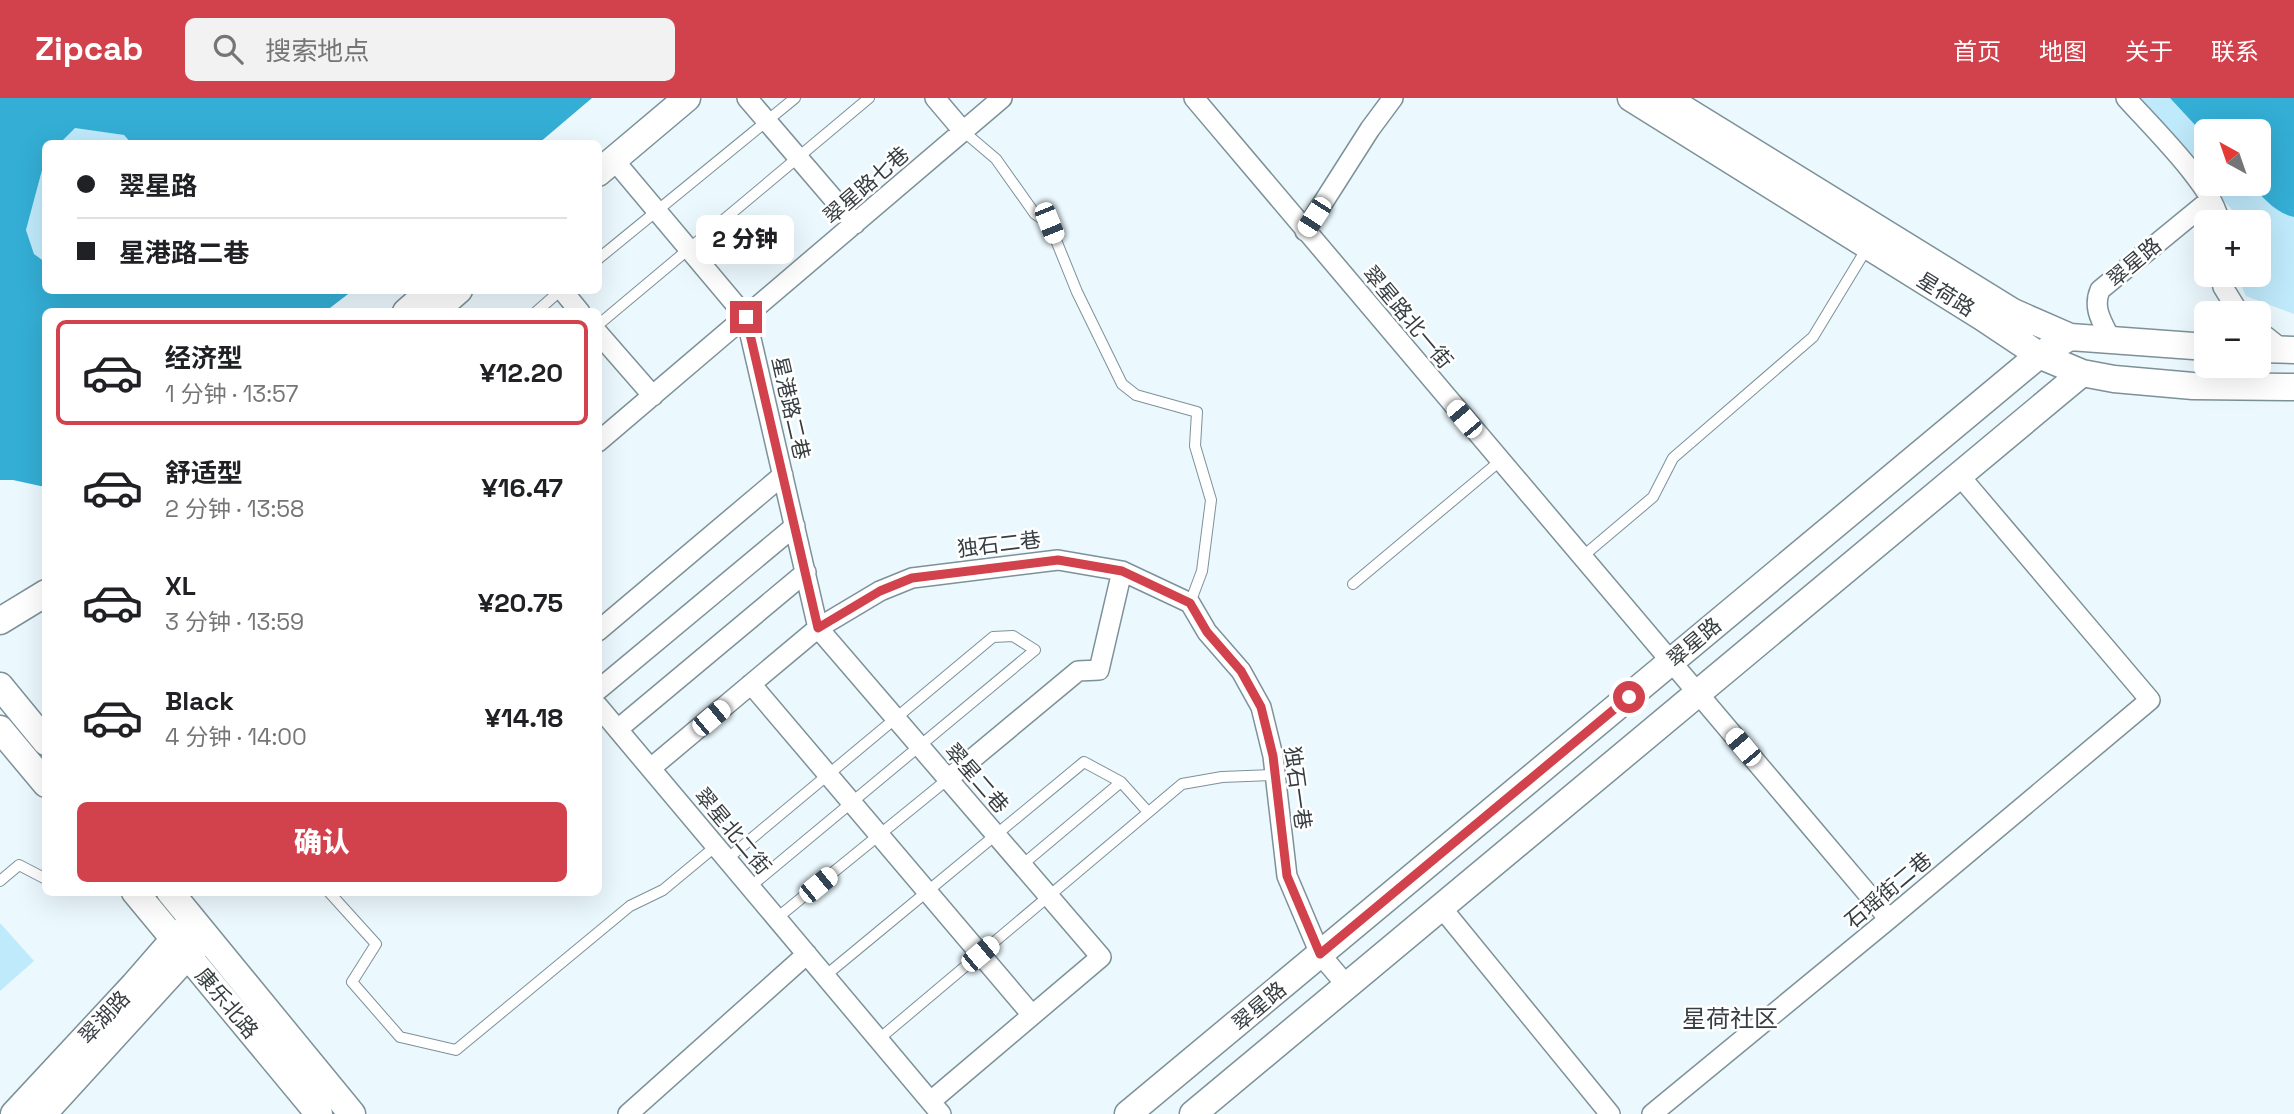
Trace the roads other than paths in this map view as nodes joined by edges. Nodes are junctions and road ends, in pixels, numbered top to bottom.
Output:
1 (659, 98) edge
2 (687, 98) edge
3 (747, 98) edge
4 (796, 98) edge
5 (869, 98) edge
6 (934, 98) edge
7 (1002, 98) edge
8 (1194, 98) edge
9 (1393, 98) edge
10 (1631, 98) edge
11 (1666, 98) edge
12 (2126, 98) edge
13 (767, 121) junction
14 (963, 131) junction
15 (798, 157) junction
16 (604, 161) edge
17 (2211, 199) junction
18 (657, 210) junction
19 (2216, 210) edge
20 (855, 224) junction
21 (1305, 231) junction
22 (1873, 238) junction
23 (689, 249) junction
24 (602, 256) edge
25 (426, 294) edge
26 (454, 294) edge
27 (556, 294) edge
28 (564, 294) edge
29 (411, 308) edge
30 (439, 308) edge
31 (541, 308) edge
32 (577, 308) edge
33 (746, 317) junction
34 (602, 322) edge
35 (2070, 337) junction
36 (602, 338) edge
37 (2111, 340) junction
38 (2194, 347) edge
39 (2039, 355) junction
40 (2082, 373) junction
41 (2194, 378) edge
42 (2007, 382) junction
43 (2193, 386) junction
44 (2294, 387) edge
45 (653, 396) junction
46 (2035, 412) junction
47 (602, 439) edge
48 (1500, 461) junction
49 (783, 475) junction
50 (1959, 475) junction
51 (795, 526) junction
52 (1582, 557) junction
53 (1122, 571) junction
54 (806, 572) junction
55 (1353, 584) dead end
56 (42, 595) edge
57 (1190, 603) junction
58 (42, 613) edge
59 (0, 621) edge
60 (602, 628) edge
61 (818, 628) junction
62 (0, 639) edge
63 (1670, 662) junction
64 (751, 684) junction
65 (0, 686) edge
66 (602, 687) edge
67 (1697, 694) junction
68 (602, 711) edge
69 (896, 718) junction
70 (0, 729) edge
71 (618, 729) junction
72 (42, 737) edge
73 (920, 746) junction
74 (651, 768) junction
75 (828, 775) junction
76 (1275, 775) junction
77 (42, 779) edge
78 (948, 779) junction
79 (1121, 782) junction
80 (852, 803) junction
81 (1148, 812) junction
82 (879, 835) junction
83 (995, 835) junction
84 (722, 853) junction
85 (1022, 865) junction
86 (42, 877) edge
87 (0, 881) edge
88 (750, 887) junction
89 (927, 891) junction
90 (138, 896) edge
91 (173, 896) edge
92 (334, 896) edge
93 (1048, 896) junction
94 (1441, 907) junction
95 (777, 918) junction
96 (1889, 919) junction
97 (200, 929) junction
98 (180, 946) junction
99 (807, 954) junction
100 (980, 954) junction
101 (1320, 954) junction
102 (825, 976) junction
103 (1347, 986) junction
104 (1032, 1015) junction
105 (878, 1039) junction
106 (936, 1108) edge
107 (1202, 1111) edge
108 (14, 1114) edge
109 (43, 1114) edge
110 (319, 1114) edge
111 (352, 1114) edge
112 (628, 1114) edge
113 (1128, 1114) edge
114 (1610, 1114) edge
115 (1652, 1114) edge

1 - 16 street
2 - 16 street
3 - 13 street
4 - 13 lane
5 - 15 lane
6 - 14 street
7 - 14 street, 翠星路七巷
8 - 21 street, 翠星路北一街
9 - 21 street
10 - 22 street, 星荷路
11 - 22 street, 星荷路
12 - 17 street
13 - 15 street
13 - 18 lane
14 - 20 street, 翠星路七巷
14 - 57 lane
15 - 20 street
15 - 23 lane
16 - 18 street, 星港路二巷
17 - 19 street
17 - 37 street, 翠星路
18 - 23 street, 星港路二巷
18 - 24 lane
20 - 33 street, 翠星路七巷
21 - 48 street, 翠星路北一街
22 - 35 street, 星荷路
22 - 39 street, 星荷路
22 - 52 lane
23 - 33 street, 星港路二巷
23 - 34 lane
25 - 29 street
26 - 30 street
27 - 31 lane
28 - 32 street
33 - 45 street, 翠星路七巷
33 - 49 street, 星港路二巷
35 - 37 street, 星荷路
35 - 39 street, 翠星路
36 - 45 street
37 - 38 street, 星荷路
39 - 40 street, 星荷路
39 - 42 street, 翠星路
40 - 43 street, 星荷路
40 - 46 street, 翠星路
41 - 43 street
42 - 46 street
42 - 63 street, 翠星路
43 - 44 street, 星荷路
45 - 47 street, 翠星路七巷
46 - 50 street, 翠星路
48 - 52 street, 翠星路北一街
48 - 55 lane
49 - 51 street, 星港路二巷
49 - 60 street
50 - 67 street, 翠星路
50 - 96 street, 石瑶街二巷
51 - 54 street, 星港路二巷
51 - 66 street
52 - 63 street, 翠星路北一街
53 - 57 street, 独石二巷
53 - 61 street, 独石二巷
53 - 78 street
54 - 61 street, 星港路二巷
54 - 71 street
56 - 59 street
57 - 76 street, 独石一巷
58 - 62 street
61 - 64 street, 独石二巷
61 - 69 street, 翠星二巷
63 - 67 street, 翠星路北一街
63 - 101 street, 翠星路
64 - 74 street, 独石二巷
64 - 75 street
65 - 72 street
67 - 94 street, 翠星路
67 - 96 street, 翠星路北一街
68 - 71 street, 翠星北二街
69 - 73 street, 翠星二巷
69 - 73 lane
69 - 75 lane
70 - 77 street
71 - 74 street, 翠星北二街
73 - 78 street, 翠星二巷
73 - 80 lane
74 - 84 street, 翠星北二街
75 - 80 street
75 - 84 lane
76 - 81 lane
76 - 101 street, 独石一巷
78 - 82 lane
78 - 83 street, 翠星二巷
79 - 81 lane
79 - 83 lane
79 - 85 lane
80 - 82 street
80 - 88 lane
81 - 93 lane
82 - 89 street
82 - 95 lane
83 - 85 street, 翠星二巷
83 - 89 lane
84 - 88 street, 翠星北二街
84 - 92 lane
85 - 93 street, 翠星二巷
86 - 87 lane
88 - 95 street, 翠星北二街
89 - 100 street
89 - 102 lane
90 - 98 street, 康乐北路
91 - 97 street, 康乐北路
93 - 100 lane
93 - 104 street, 翠星二巷
94 - 103 street, 翠星路
94 - 114 street
95 - 99 street, 翠星北二街
96 - 115 street, 石瑶街二巷
97 - 98 street, 翠湖路
97 - 111 street, 康乐北路
98 - 108 street, 翠湖路
98 - 109 street, 翠湖路
98 - 110 street, 康乐北路
99 - 102 street, 翠星北二街
99 - 112 street
100 - 104 street
100 - 105 lane
101 - 103 street, 独石一巷
101 - 113 street, 翠星路
102 - 105 street, 翠星北二街
103 - 107 street, 翠星路
104 - 106 street
105 - 106 street, 翠星北二街

